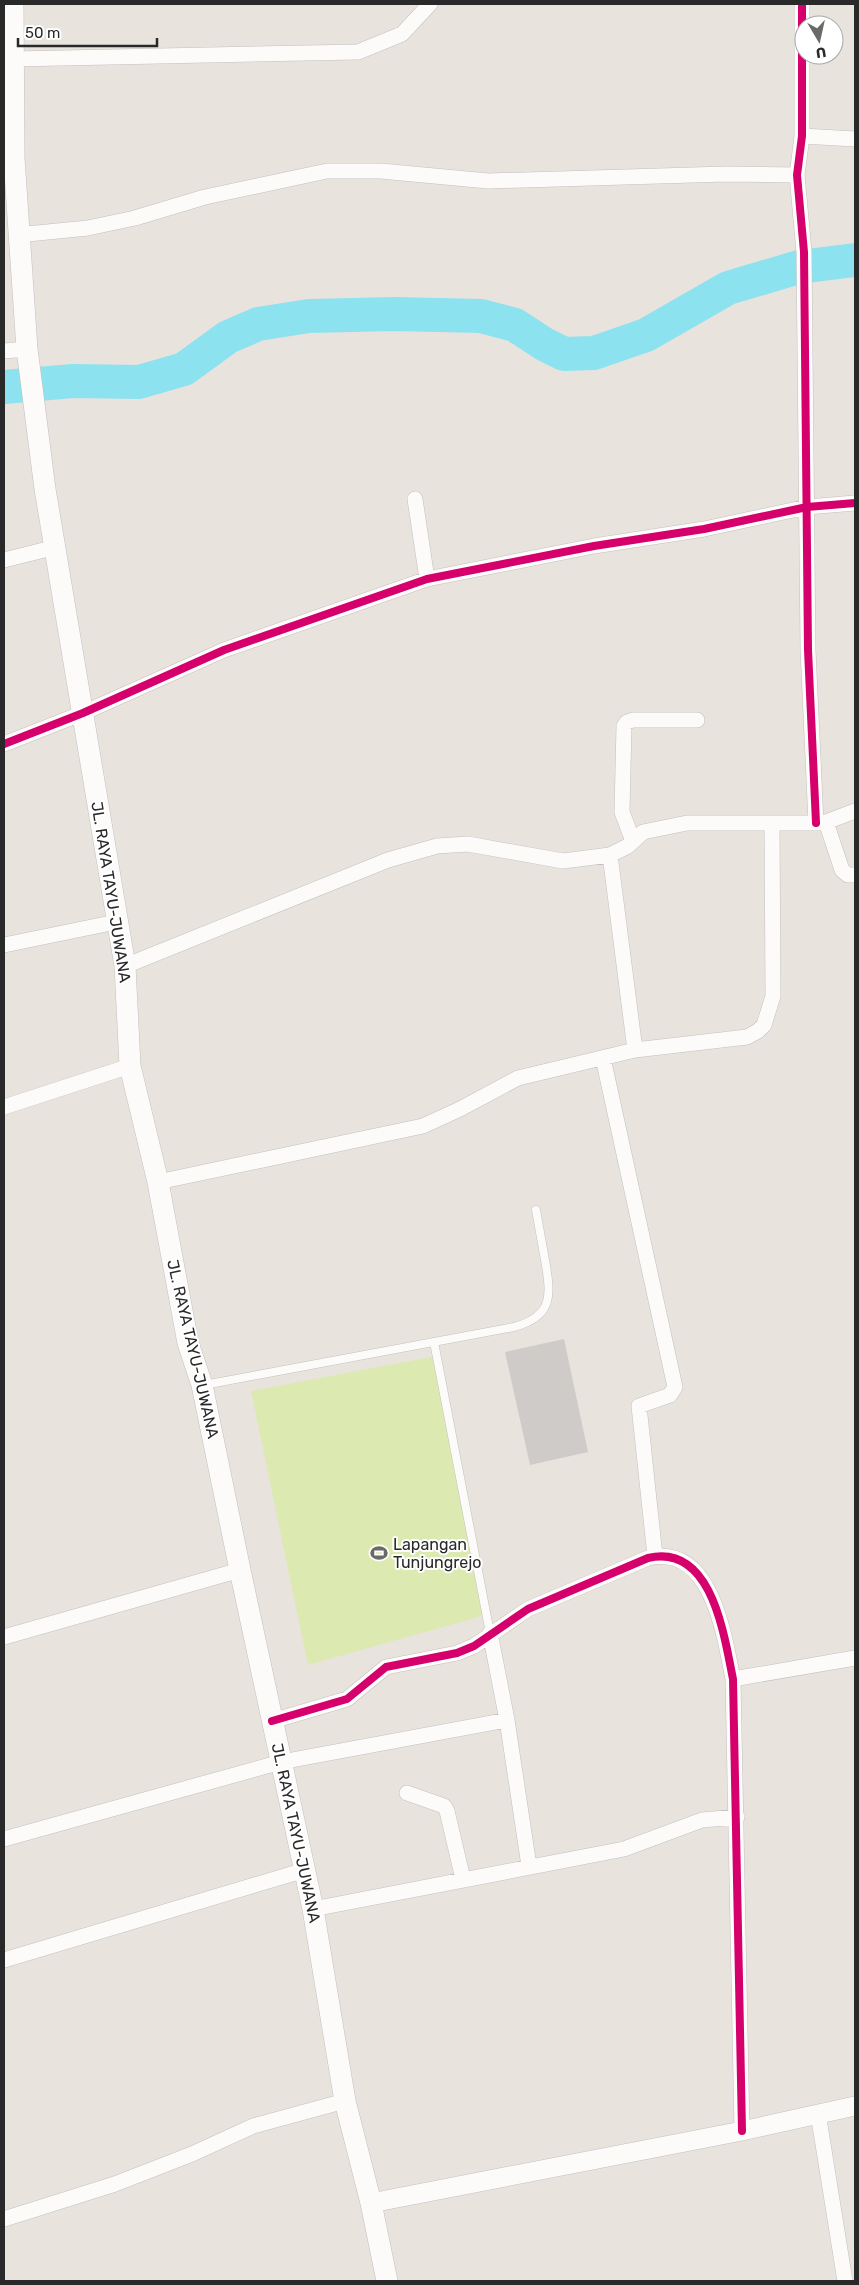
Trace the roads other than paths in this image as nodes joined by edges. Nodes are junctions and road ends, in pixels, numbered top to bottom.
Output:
1 (430, 4) edge
2 (802, 4) edge
3 (10, 6) edge
4 (14, 59) junction
5 (802, 136) junction
6 (855, 139) edge
7 (797, 175) junction
8 (17, 235) junction
9 (4, 352) edge
10 (29, 358) junction
11 (415, 499) dead end
12 (855, 503) edge
13 (807, 507) junction
14 (56, 547) junction
15 (4, 560) edge
16 (427, 578) junction
17 (82, 713) junction
18 (697, 720) dead end
19 (4, 744) edge
20 (855, 812) edge
21 (772, 823) junction
22 (821, 823) junction
23 (633, 841) junction
24 (610, 855) junction
25 (855, 875) edge
26 (116, 922) junction
27 (4, 945) edge
28 (125, 966) junction
29 (635, 1050) junction
30 (602, 1058) junction
31 (130, 1066) junction
32 (4, 1107) edge
33 (158, 1182) junction
34 (536, 1210) dead end
35 (434, 1342) junction
36 (202, 1385) junction
37 (655, 1556) junction
38 (240, 1570) junction
39 (490, 1633) junction
40 (4, 1637) edge
41 (855, 1658) edge
42 (733, 1679) junction
43 (506, 1720) junction
44 (272, 1721) junction
45 (281, 1762) junction
46 (407, 1792) dead end
47 (737, 1816) junction
48 (4, 1839) edge
49 (529, 1866) junction
50 (305, 1870) junction
51 (463, 1879) junction
52 (313, 1908) junction
53 (4, 1960) edge
54 (345, 2100) junction
55 (855, 2106) edge
56 (818, 2114) junction
57 (742, 2131) junction
58 (371, 2203) junction
59 (4, 2219) edge
60 (387, 2281) edge
61 (845, 2281) edge

1 - 4 street
2 - 5 street
3 - 4 main road
4 - 8 main road
5 - 6 street
5 - 7 street
7 - 8 street
7 - 13 street
8 - 10 main road
9 - 10 street
10 - 14 main road, JL. RAYA TAYU-JUWANA
11 - 16 street
12 - 13 street
13 - 16 street
13 - 22 street
14 - 15 street
14 - 17 main road, JL. RAYA TAYU-JUWANA
16 - 17 street
17 - 19 street
17 - 26 main road, JL. RAYA TAYU-JUWANA
18 - 23 street
20 - 22 street
21 - 22 street
21 - 23 street
21 - 29 street
22 - 25 street
23 - 24 street
24 - 28 street
24 - 29 street
26 - 27 street
26 - 28 main road, JL. RAYA TAYU-JUWANA
28 - 31 main road, JL. RAYA TAYU-JUWANA
29 - 30 street
30 - 33 street
30 - 37 street
31 - 32 street
31 - 33 main road, JL. RAYA TAYU-JUWANA
33 - 36 main road, JL. RAYA TAYU-JUWANA
34 - 35 lane
35 - 36 lane
35 - 39 lane
36 - 38 main road, JL. RAYA TAYU-JUWANA
37 - 39 street
37 - 42 street
38 - 40 street
38 - 44 main road, JL. RAYA TAYU-JUWANA
39 - 43 street
39 - 44 street
41 - 42 street
42 - 47 street
43 - 45 street
43 - 49 street
44 - 45 main road, JL. RAYA TAYU-JUWANA
45 - 48 street
45 - 50 main road, JL. RAYA TAYU-JUWANA
46 - 51 street
47 - 49 street
47 - 57 street
49 - 51 street
50 - 52 main road, JL. RAYA TAYU-JUWANA
50 - 53 street
51 - 52 street
52 - 54 main road, JL. RAYA TAYU-JUWANA
54 - 58 main road, JL. RAYA TAYU-JUWANA
54 - 59 street
55 - 56 street
56 - 57 street
56 - 61 street
57 - 58 street
58 - 60 main road, JL. RAYA TAYU-JUWANA

